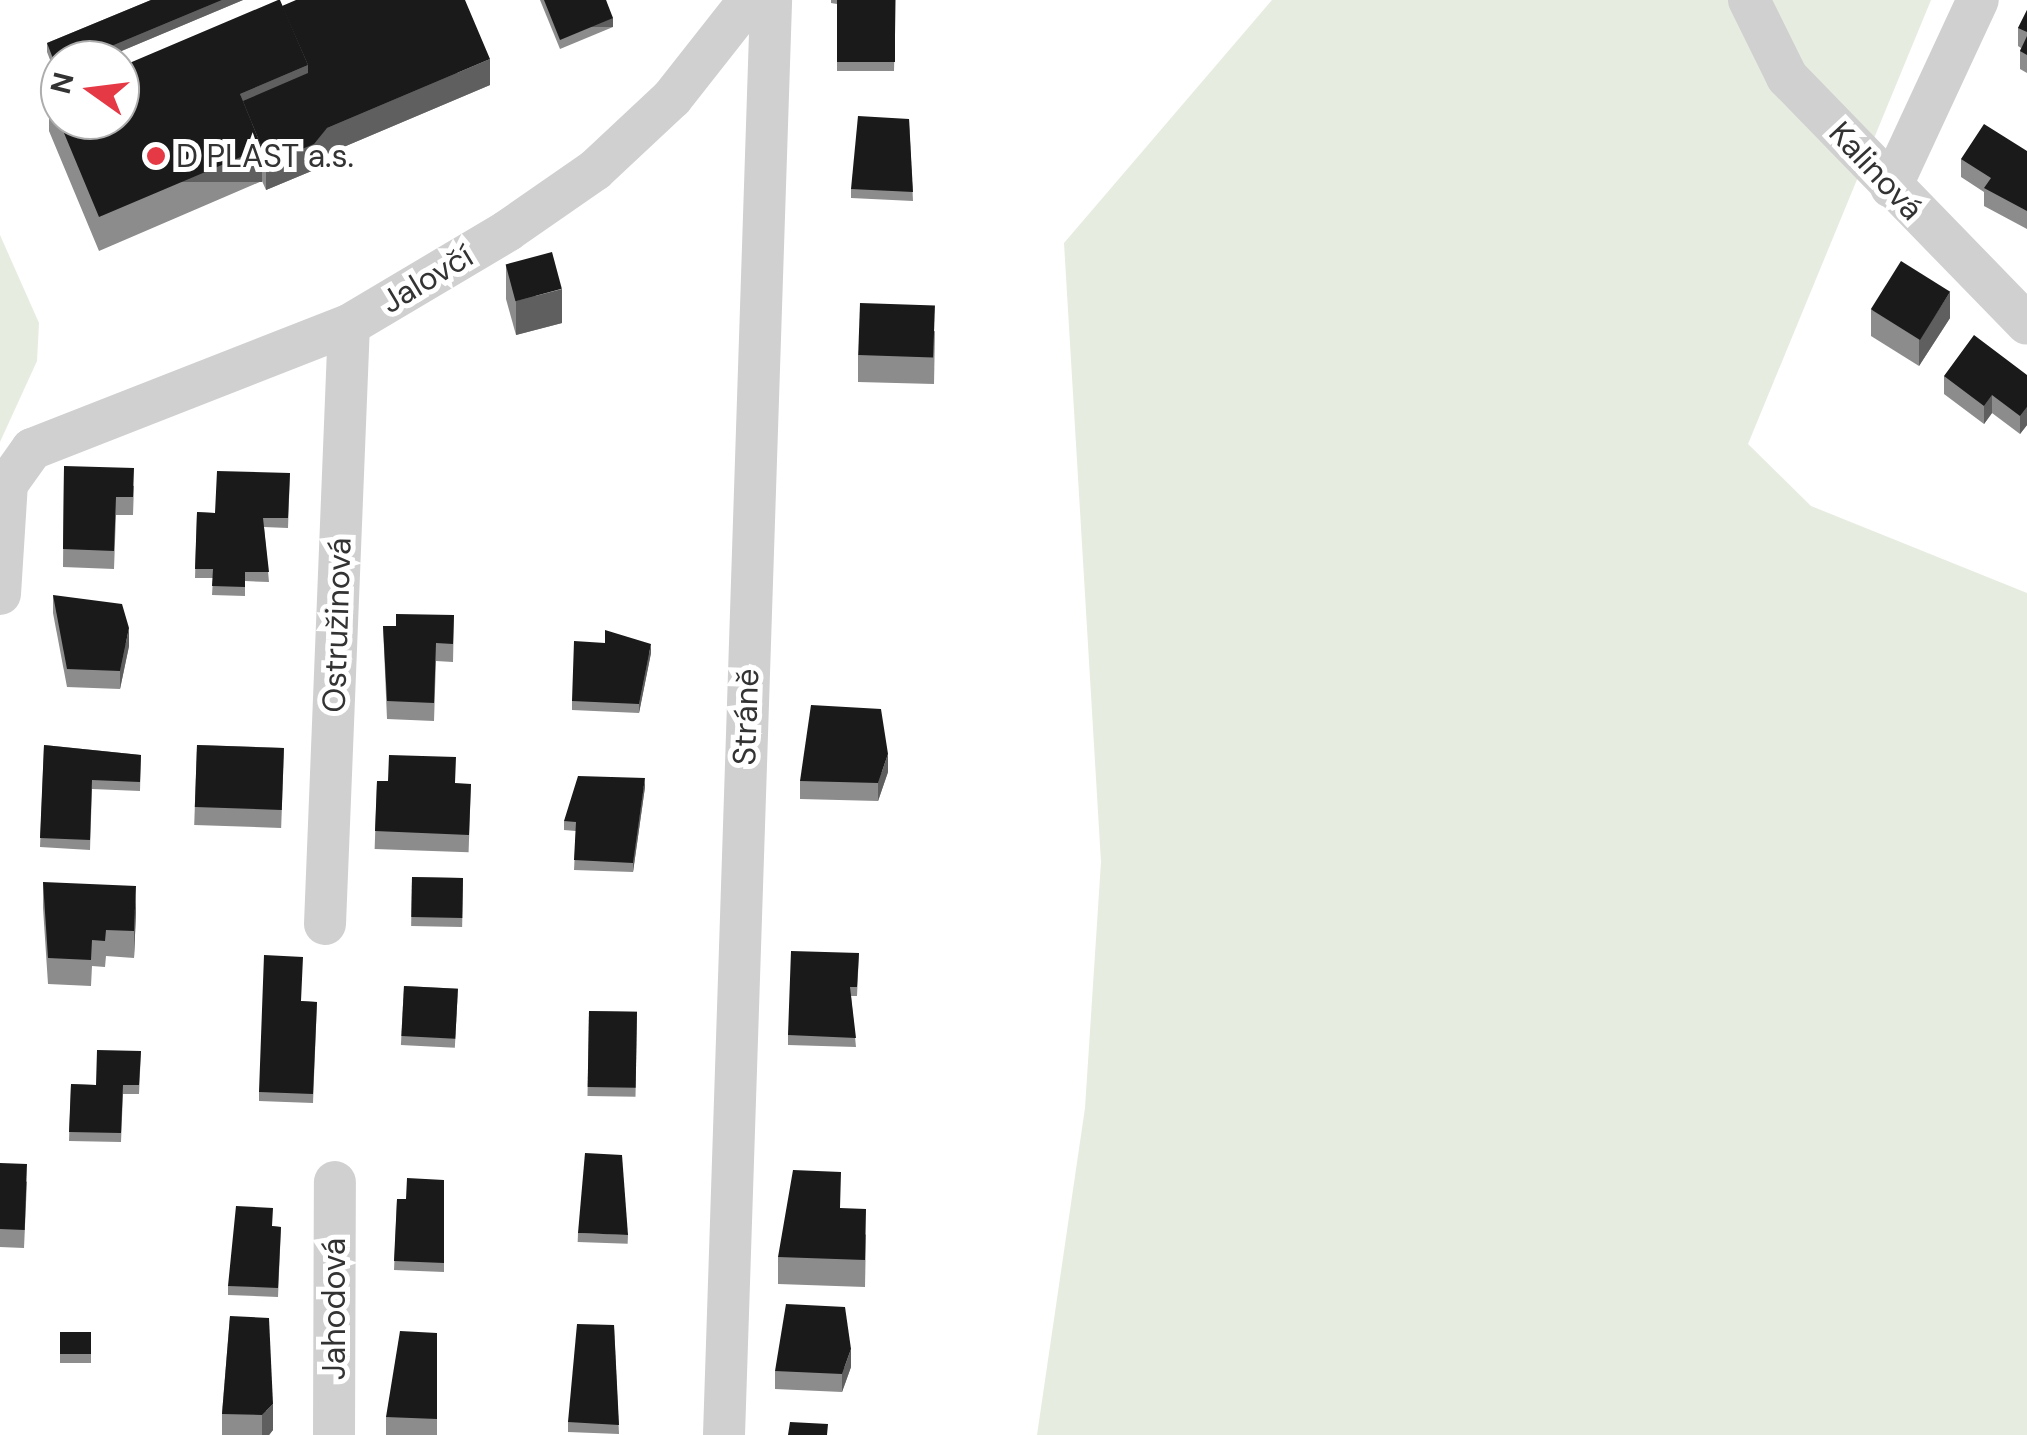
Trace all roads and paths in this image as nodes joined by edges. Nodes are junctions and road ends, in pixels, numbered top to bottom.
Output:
1 (749, 0) edge
2 (771, 0) edge
3 (1749, 0) edge
4 (1978, 0) edge
5 (1892, 187) junction
6 (2027, 324) edge
7 (349, 325) junction
8 (0, 594) edge
9 (325, 924) dead end
10 (335, 1182) dead end
11 (334, 1435) edge
12 (724, 1435) edge

1 - 7 street, Jalovčí
2 - 12 street, Stráně
3 - 5 street, Kalinová
4 - 5 street
5 - 6 street, Kalinová
7 - 8 street, Jalovčí
7 - 9 street, Ostružinová
10 - 11 street, Jahodová

